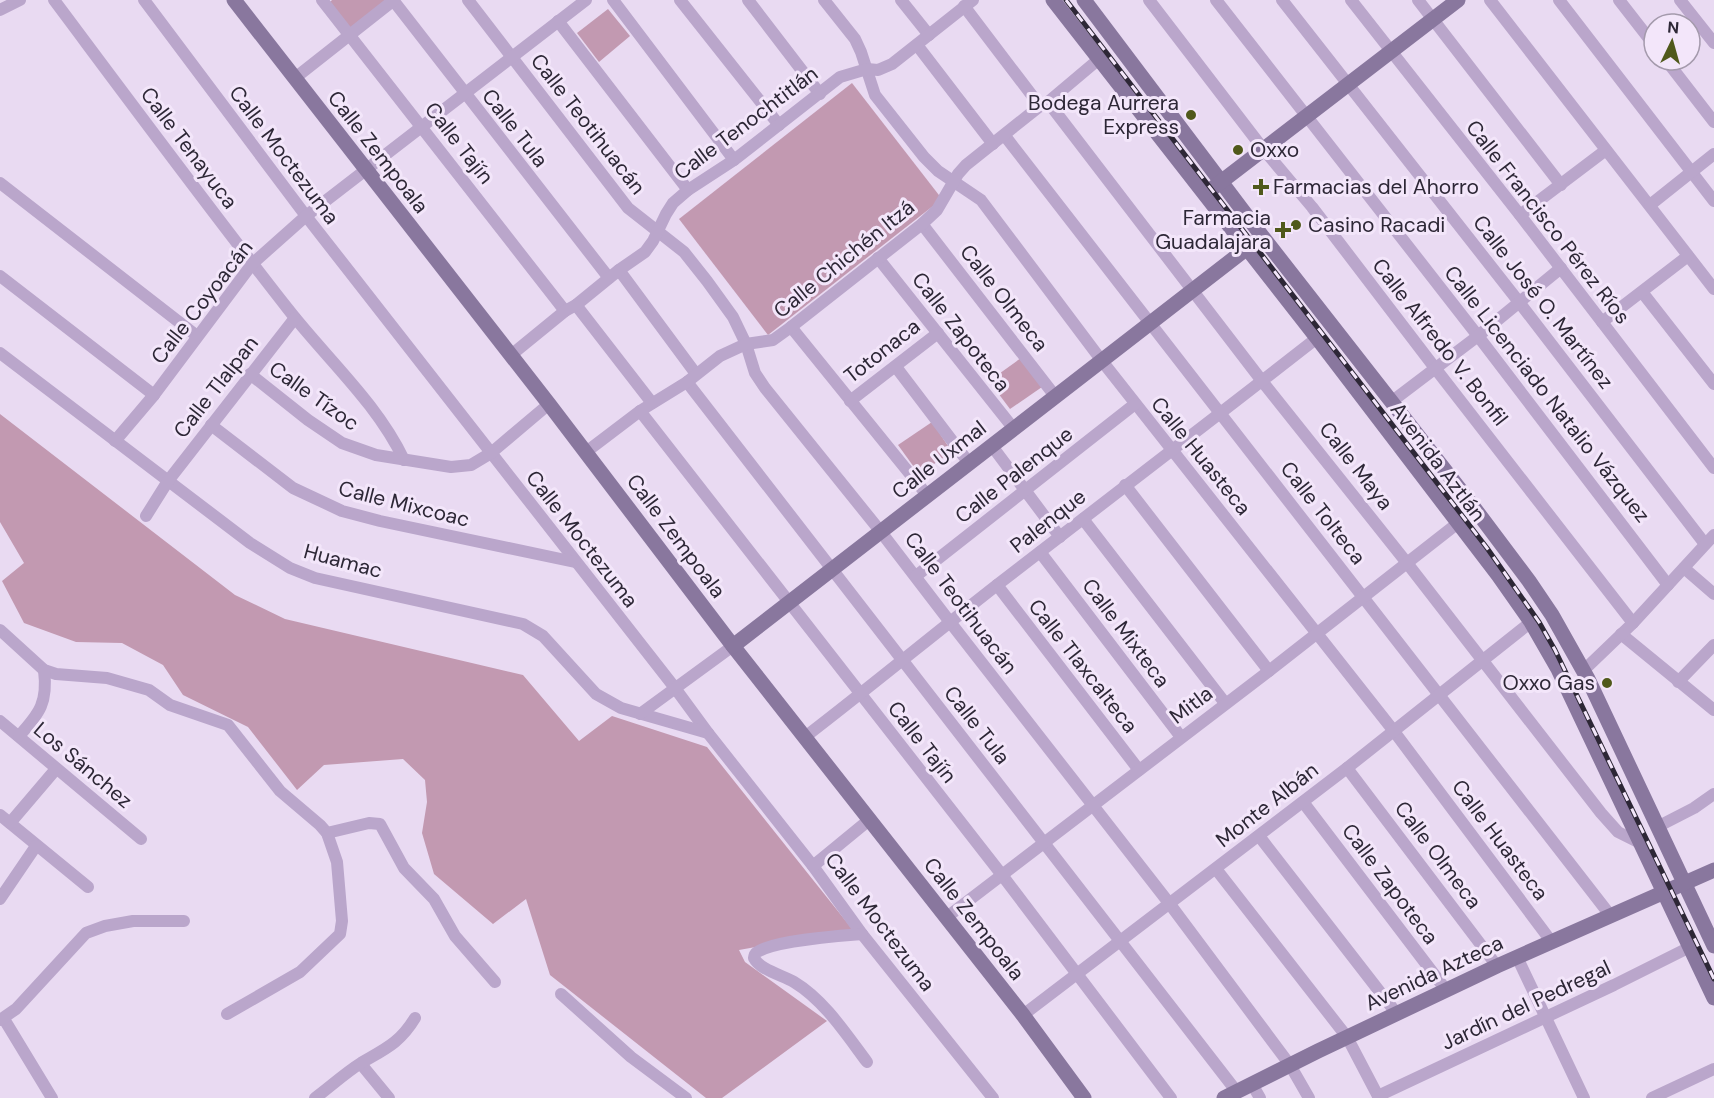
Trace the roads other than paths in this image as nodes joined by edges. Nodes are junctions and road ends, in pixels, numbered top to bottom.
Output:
1 (20, 0) edge
2 (54, 0) edge
3 (144, 0) edge
4 (234, 0) edge
5 (322, 0) edge
6 (393, 0) edge
7 (468, 0) edge
8 (586, 0) edge
9 (613, 0) edge
10 (680, 0) edge
11 (748, 0) edge
12 (824, 0) edge
13 (902, 0) edge
14 (1053, 0) edge
15 (1084, 0) edge
16 (1149, 0) edge
17 (1216, 0) edge
18 (1282, 0) edge
19 (1351, 0) edge
20 (1418, 0) edge
21 (1458, 0) edge
22 (1490, 0) edge
23 (1559, 0) edge
24 (1619, 0) edge
25 (1680, 0) edge
26 (971, 2) edge
27 (0, 10) edge
28 (1433, 20) junction
29 (558, 21) junction
30 (1642, 30) edge
31 (350, 34) junction
32 (929, 35) junction
33 (1714, 43) edge
34 (917, 45) junction
35 (1391, 52) junction
36 (512, 56) junction
37 (1099, 59) junction
38 (867, 69) junction
39 (1675, 72) edge
40 (294, 78) junction
41 (1349, 85) junction
42 (464, 93) junction
43 (820, 94) junction
44 (1044, 104) junction
45 (1307, 118) junction
46 (1714, 122) edge
47 (779, 125) junction
48 (422, 127) junction
49 (1005, 136) junction
50 (993, 144) junction
51 (1264, 150) junction
52 (1606, 150) junction
53 (1714, 154) edge
54 (734, 160) junction
55 (366, 171) junction
56 (1692, 172) junction
57 (955, 181) junction
58 (1221, 182) junction
59 (1561, 185) junction
60 (1, 186) edge
61 (688, 190) junction
62 (1205, 194) junction
63 (1714, 201) edge
64 (1650, 205) junction
65 (306, 216) junction
66 (1520, 216) junction
67 (922, 224) junction
68 (657, 232) junction
69 (1262, 236) junction
70 (1248, 248) junction
71 (1688, 256) junction
72 (878, 258) junction
73 (252, 264) junction
74 (1561, 268) junction
75 (619, 270) junction
76 (0, 276) edge
77 (609, 278) junction
78 (1714, 289) edge
79 (1193, 290) junction
80 (1642, 292) junction
81 (1519, 302) junction
82 (571, 308) junction
83 (295, 318) junction
84 (1602, 322) junction
85 (1149, 324) junction
86 (791, 327) junction
87 (938, 333) junction
88 (197, 336) junction
89 (1478, 336) junction
90 (1317, 338) junction
91 (746, 345) junction
92 (0, 353) edge
93 (511, 355) junction
94 (1102, 362) junction
95 (896, 367) junction
96 (1435, 368) junction
97 (249, 374) junction
98 (691, 378) junction
99 (1262, 381) junction
100 (1714, 384) edge
101 (154, 395) junction
102 (1055, 396) junction
103 (850, 401) junction
104 (1391, 402) junction
105 (652, 403) junction
106 (549, 404) junction
107 (1136, 405) junction
108 (640, 411) junction
109 (1220, 415) junction
110 (211, 425) junction
111 (1014, 429) junction
112 (115, 441) junction
113 (992, 446) junction
114 (1173, 450) junction
115 (586, 452) junction
116 (491, 453) junction
117 (404, 460) junction
118 (969, 463) junction
119 (1714, 468) edge
120 (168, 481) junction
121 (1125, 485) junction
122 (1025, 491) junction
123 (927, 495) junction
124 (146, 516) dead end
125 (1083, 519) junction
126 (1458, 523) junction
127 (882, 532) junction
128 (1060, 537) junction
129 (1710, 540) edge
130 (1040, 552) junction
131 (575, 562) junction
132 (1407, 563) junction
133 (1684, 568) junction
134 (834, 569) junction
135 (916, 576) junction
136 (997, 585) junction
137 (1668, 585) junction
138 (1714, 594) edge
139 (1364, 596) junction
140 (790, 603) junction
141 (950, 622) junction
142 (1530, 622) junction
143 (1633, 622) junction
144 (0, 630) edge
145 (1317, 633) junction
146 (1621, 634) junction
147 (1714, 645) edge
148 (733, 646) junction
149 (902, 660) junction
150 (1482, 661) junction
151 (44, 670) junction
152 (1584, 670) junction
153 (1269, 671) junction
154 (1678, 682) junction
155 (675, 688) junction
156 (860, 694) junction
157 (1441, 694) junction
158 (1225, 704) junction
159 (1714, 710) edge
160 (640, 714) junction
161 (0, 721) edge
162 (1393, 730) junction
163 (708, 733) junction
164 (19, 736) junction
165 (805, 737) junction
166 (1181, 737) junction
167 (1347, 768) junction
168 (56, 769) junction
169 (1139, 770) junction
170 (1714, 794) edge
171 (1303, 802) junction
172 (1093, 805) junction
173 (5, 819) edge
174 (869, 820) junction
175 (1657, 827) junction
176 (327, 833) junction
177 (1259, 836) junction
178 (141, 839) dead end
179 (1044, 842) junction
180 (1642, 844) junction
181 (36, 846) junction
182 (813, 866) junction
183 (1216, 869) junction
184 (1714, 870) edge
185 (1002, 875) junction
186 (1685, 883) junction
187 (88, 887) dead end
188 (1664, 891) junction
189 (0, 899) edge
190 (1169, 903) junction
191 (1610, 915) junction
192 (947, 917) junction
193 (184, 921) dead end
194 (862, 934) junction
195 (1712, 938) edge
196 (1120, 940) junction
197 (1551, 941) junction
198 (1690, 947) junction
199 (1517, 957) junction
200 (1497, 966) junction
201 (1077, 973) junction
202 (495, 982) dead end
203 (1446, 990) junction
204 (561, 994) dead end
205 (1714, 998) edge
206 (227, 1014) dead end
207 (1397, 1014) junction
208 (1023, 1015) junction
209 (1546, 1016) junction
210 (415, 1018) dead end
211 (2, 1019) edge
212 (1347, 1037) junction
213 (867, 1062) dead end
214 (361, 1064) junction
215 (1290, 1065) junction
216 (1714, 1069) edge
217 (1252, 1084) junction
218 (1231, 1095) edge
219 (1378, 1097) edge
220 (52, 1098) edge
221 (315, 1098) edge
222 (389, 1098) edge
223 (686, 1098) edge
224 (993, 1098) edge
225 (1084, 1098) edge
226 (1171, 1098) edge
227 (1260, 1098) edge
228 (1309, 1098) edge
229 (1584, 1098) edge
230 (1652, 1098) edge

1 - 27 street
2 - 73 street, Calle Tenayuca
3 - 65 street, Calle Moctezuma
4 - 40 street, Calle Zempoala
5 - 31 street, Calle Tajín
6 - 31 street
6 - 42 street, Calle Tula
7 - 36 street, Calle Teotihuacán
8 - 29 street, Calle Coyoacán
9 - 54 street
10 - 47 street
11 - 43 street
12 - 38 street, Calle Huasteca
13 - 32 street
14 - 37 street, Avenida Aztlán
15 - 58 street, Avenida Aztlán
16 - 51 street, Calle Alfredo V. Bonfil
17 - 45 street, Calle Licenciado Natalio Vázquez
18 - 41 street, Calle José O. Martínez
19 - 35 street, Calle Francisco Pérez Ríos
20 - 28 street
21 - 28 street
22 - 52 street
23 - 56 street
24 - 30 street
25 - 33 street
26 - 32 street, Calle Tenochtitlán
26 - 44 street, Calle Maya
28 - 35 street
28 - 59 street
29 - 36 street, Calle Coyoacán
29 - 61 street
31 - 40 street
31 - 48 street, Calle Tajín
32 - 34 street, Calle Tenochtitlán
34 - 38 street, Calle Tenochtitlán
34 - 50 street
35 - 41 street
35 - 66 street, Calle Francisco Pérez Ríos
36 - 42 street, Calle Coyoacán
36 - 68 street, Calle Teotihuacán
37 - 44 street, Calle Chichén Itzá
37 - 62 street, Avenida Aztlán
38 - 43 street, Calle Tenochtitlán
38 - 57 street, Calle Huasteca
39 - 46 street
40 - 55 street, Calle Zempoala
41 - 45 street
41 - 81 street, Calle José O. Martínez
42 - 48 street, Calle Coyoacán
42 - 77 street, Calle Tula
43 - 47 street, Calle Tenochtitlán
44 - 49 street, Calle Chichén Itzá
44 - 79 street, Calle Maya
45 - 51 street
45 - 89 street, Calle Licenciado Natalio Vázquez
47 - 54 street, Calle Tenochtitlán
48 - 55 street, Calle Coyoacán
48 - 82 street, Calle Tajín
49 - 50 street, Calle Chichén Itzá
49 - 85 street, Calle Tolteca
50 - 57 street, Calle Chichén Itzá
51 - 58 street
51 - 96 street, Calle Alfredo V. Bonfil
52 - 59 street
52 - 64 street
53 - 56 street
54 - 61 street, Calle Tenochtitlán
55 - 65 street, Calle Coyoacán
55 - 93 street, Calle Zempoala
56 - 63 street
56 - 64 street
57 - 67 street, Calle Chichén Itzá
57 - 94 street, Calle Huasteca
58 - 62 street
58 - 69 street, Avenida Aztlán
59 - 66 street
60 - 88 street
61 - 68 street, Calle Tenochtitlán
62 - 70 street, Avenida Aztlán
64 - 71 street
65 - 73 street, Calle Coyoacán
65 - 116 street, Calle Moctezuma
66 - 74 street, Calle Francisco Pérez Ríos
67 - 72 street, Calle Chichén Itzá
67 - 102 street, Calle Olmeca
68 - 75 street, Calle Tenochtitlán
68 - 91 street, Calle Teotihuacán
69 - 70 street, Calle Uxmal
69 - 104 street, Avenida Aztlán
70 - 79 street, Calle Uxmal
70 - 90 street, Avenida Aztlán
71 - 78 street
71 - 80 street
72 - 86 street, Calle Chichén Itzá
72 - 87 street, Calle Zapoteca
73 - 83 street, Calle Tenayuca
73 - 88 street, Calle Coyoacán
74 - 81 street
74 - 84 street, Calle Francisco Pérez Ríos
75 - 77 street, Calle Tenochtitlán
75 - 98 street, Calle Tula
76 - 101 street
77 - 82 street, Calle Tenochtitlán
79 - 85 street, Calle Uxmal
79 - 99 street, Calle Maya
80 - 84 street
80 - 100 street
81 - 89 street
81 - 129 street, Calle José O. Martínez
82 - 93 street, Calle Tenochtitlán
82 - 105 street, Calle Tajín
83 - 97 street, Calle Tlalpan
83 - 117 street, Calle Tenayuca
84 - 119 street, Calle Francisco Pérez Ríos
85 - 94 street, Calle Uxmal
85 - 109 street, Calle Tolteca
86 - 91 street, Calle Chichén Itzá
86 - 103 street
87 - 95 street, Totonaca
87 - 111 street, Calle Zapoteca
88 - 101 street, Calle Coyoacán
89 - 96 street
89 - 137 street, Calle Licenciado Natalio Vázquez
90 - 99 street, Palenque
90 - 126 street, Avenida Aztlán
91 - 98 street, Calle Chichén Itzá
91 - 127 street, Calle Teotihuacán
92 - 112 street, Huamac
93 - 106 street, Calle Zempoala
94 - 102 street, Calle Uxmal
94 - 107 street, Calle Huasteca
95 - 103 street, Totonaca
95 - 118 street
96 - 104 street
96 - 143 street, Calle Alfredo V. Bonfil
97 - 110 street, Calle Tlalpan
97 - 117 street, Calle Tízoc
98 - 105 street, Calle Chichén Itzá
98 - 134 street, Calle Tula
99 - 109 street, Palenque
99 - 132 street, Calle Maya
101 - 112 street, Calle Coyoacán
102 - 111 street, Calle Uxmal
103 - 123 street
104 - 152 street, Avenida Aztlán
105 - 108 street, Calle Chichén Itzá
106 - 115 street, Calle Zempoala
106 - 116 street, Calle Tízoc
107 - 114 street, Calle Huasteca
107 - 122 street, Calle Palenque
108 - 115 street, Calle Chichén Itzá
108 - 140 street, Calle Tajín
109 - 114 street, Palenque
109 - 139 street, Calle Tolteca
110 - 120 street, Calle Tlalpan
110 - 131 street, Calle Mixcoac
111 - 113 street, Calle Uxmal
112 - 120 street, Huamac
113 - 118 street, Calle Uxmal
113 - 122 street
114 - 121 street, Palenque
114 - 145 street, Calle Huasteca
115 - 148 street, Calle Zempoala
116 - 117 street, Calle Tízoc
116 - 131 street, Calle Moctezuma
118 - 123 street, Calle Uxmal
120 - 124 street, Calle Tlalpan
120 - 160 street, Huamac
121 - 125 street, Palenque
121 - 153 street
122 - 128 street
122 - 135 street, Calle Palenque
123 - 127 street, Calle Uxmal
125 - 128 street, Palenque
125 - 158 street
126 - 132 street, Mitla
126 - 142 street, Avenida Aztlán
127 - 134 street, Calle Uxmal
127 - 135 street, Calle Teotihuacán
128 - 130 street, Palenque
129 - 133 street
130 - 136 street, Palenque
130 - 166 street, Calle Mixteca
131 - 155 street, Calle Moctezuma
132 - 139 street, Mitla
132 - 150 street, Calle Maya
133 - 137 street
133 - 138 street
134 - 140 street, Calle Uxmal
134 - 149 street, Calle Tula
135 - 141 street, Calle Teotihuacán
136 - 141 street, Palenque
136 - 169 street, Calle Tlaxcalteca
137 - 143 street
139 - 145 street, Mitla
139 - 157 street, Calle Tolteca
140 - 148 street, Calle Uxmal
140 - 156 street, Calle Tajín
141 - 149 street, Palenque
141 - 172 street, Calle Teotihuacán
142 - 150 street, Monte Albán
142 - 180 street, Avenida Aztlán
143 - 146 street
144 - 151 street
145 - 153 street, Mitla
145 - 162 street, Calle Huasteca
146 - 152 street
146 - 154 street
147 - 154 street
148 - 155 street, Calle Uxmal
148 - 165 street, Calle Zempoala
149 - 156 street, Palenque
149 - 179 street, Calle Tula
150 - 157 street, Monte Albán
150 - 180 street, Calle Maya
151 - 164 street
151 - 176 street
152 - 175 street, Avenida Aztlán
153 - 158 street, Mitla
154 - 159 street
155 - 160 street, Calle Uxmal
155 - 163 street, Calle Moctezuma
156 - 165 street, Palenque
156 - 185 street, Calle Tajín
157 - 162 street, Monte Albán
157 - 191 street, Calle Tolteca
158 - 166 street, Mitla
160 - 163 street, Huamac
161 - 164 street, Los Sánchez
162 - 167 street, Monte Albán
162 - 197 street, Calle Huasteca
163 - 182 street, Calle Moctezuma
164 - 168 street, Los Sánchez
165 - 174 street, Calle Zempoala
166 - 169 street, Mitla
167 - 171 street, Monte Albán
167 - 200 street, Calle Olmeca
168 - 173 street
168 - 178 street, Los Sánchez
169 - 172 street, Mitla
170 - 175 street
171 - 177 street, Monte Albán
171 - 203 street, Calle Zapoteca
172 - 179 street, Mitla
172 - 190 street, Calle Teotihuacán
173 - 181 street
174 - 182 street
174 - 192 street, Calle Zempoala
175 - 186 street, Avenida Aztlán
176 - 202 street
176 - 206 street
177 - 183 street, Monte Albán
177 - 207 street
179 - 185 street, Mitla
179 - 196 street, Calle Tula
180 - 188 street, Avenida Aztlán
181 - 187 street
181 - 189 street
182 - 194 street, Calle Moctezuma
183 - 190 street, Monte Albán
183 - 212 street
184 - 186 street, Avenida Azteca
185 - 192 street, Mitla
185 - 201 street, Calle Tajín
186 - 188 street, Avenida Azteca
186 - 195 street, Avenida Aztlán
188 - 191 street, Avenida Azteca
188 - 198 street, Avenida Aztlán
190 - 196 street, Monte Albán
190 - 215 street, Calle Teotihuacán
191 - 197 street, Avenida Azteca
192 - 208 street, Calle Zempoala
193 - 211 street
194 - 213 street
194 - 224 street, Calle Moctezuma
196 - 201 street, Monte Albán
196 - 218 street, Calle Tula
197 - 199 street, Avenida Azteca
198 - 205 street, Avenida Aztlán
198 - 209 street, Jardín del Pedregal
199 - 200 street, Avenida Azteca
199 - 209 street
200 - 203 street, Avenida Azteca
201 - 208 street, Monte Albán
201 - 226 street, Calle Tajín
203 - 207 street, Avenida Azteca
204 - 223 street
207 - 212 street, Avenida Azteca
208 - 225 street, Calle Zempoala
209 - 219 street, Jardín del Pedregal
209 - 229 street
210 - 214 street
211 - 220 street
212 - 215 street, Avenida Azteca
212 - 219 street
214 - 221 street
214 - 222 street
215 - 217 street, Avenida Azteca
215 - 228 street, Calle Teotihuacán
216 - 230 street
217 - 218 street, Avenida Azteca
217 - 227 street

